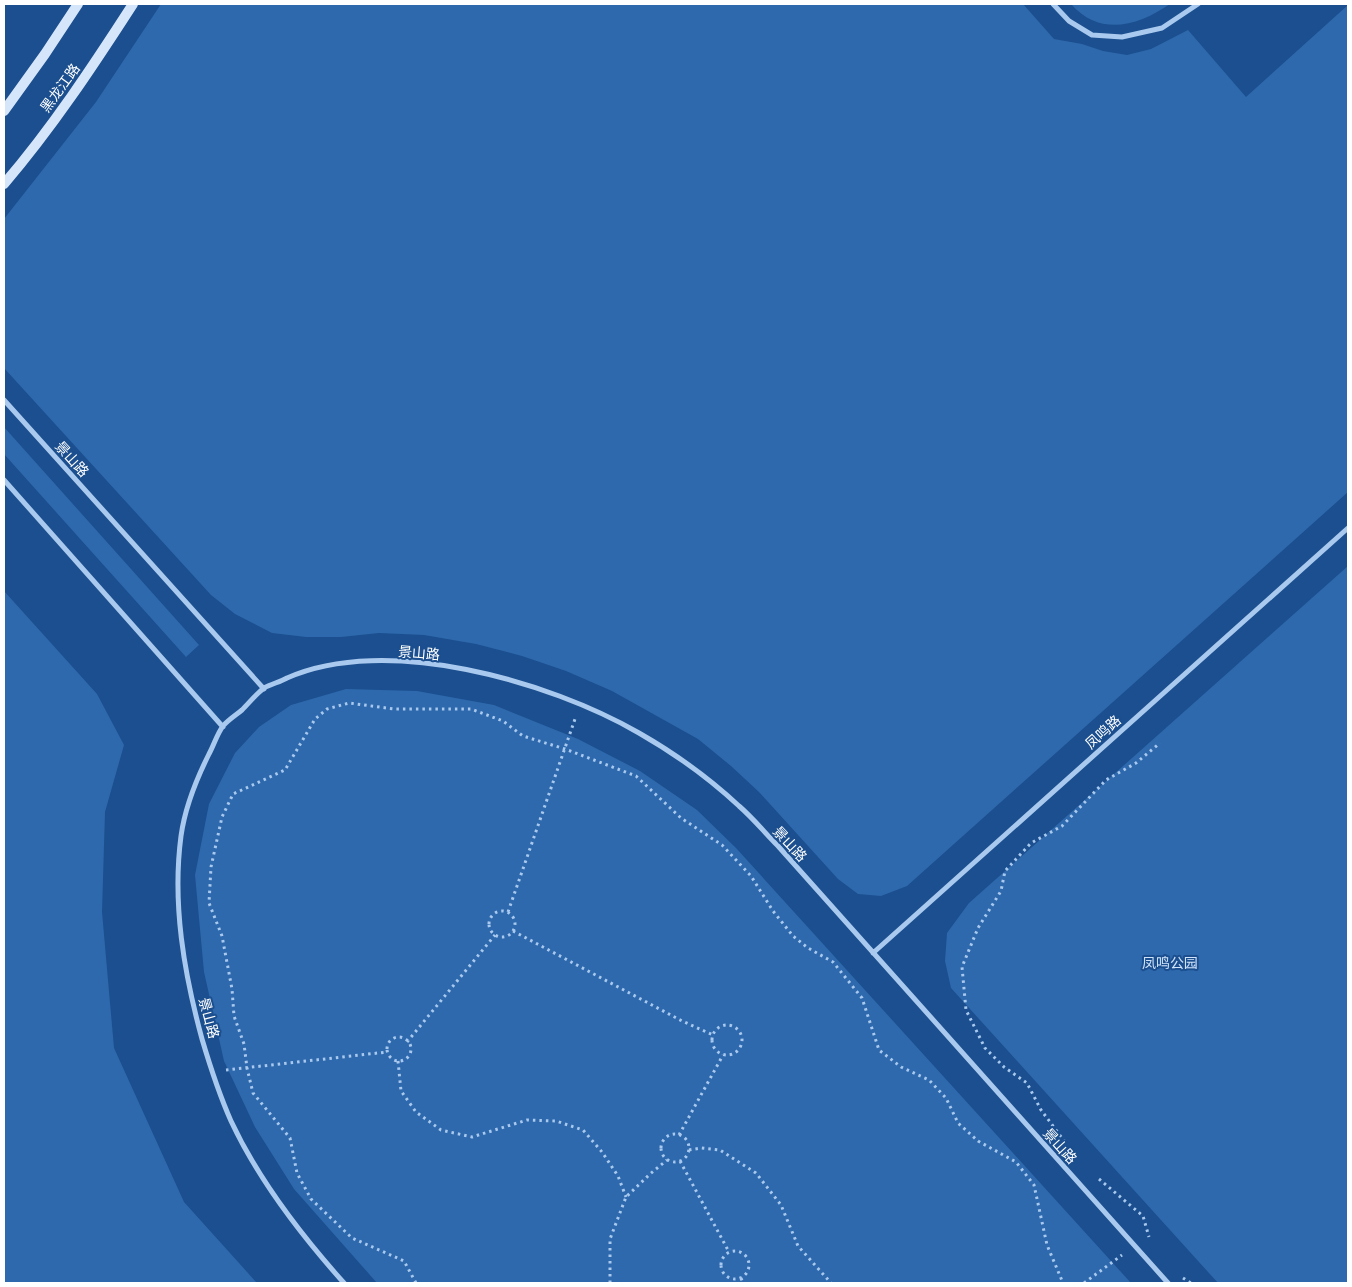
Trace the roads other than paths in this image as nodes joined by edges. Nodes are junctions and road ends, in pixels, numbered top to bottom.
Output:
1 (78, 4) edge
2 (134, 4) edge
3 (1053, 4) edge
4 (1198, 4) edge
5 (4, 110) edge
6 (4, 184) edge
7 (4, 400) edge
8 (4, 480) edge
9 (1348, 528) edge
10 (264, 689) junction
11 (223, 726) junction
12 (873, 953) junction
13 (344, 1283) edge
14 (1168, 1283) edge

1 - 5 main road
2 - 6 main road, 黑龙江路
3 - 4 street
7 - 10 street, 景山路
8 - 11 street
9 - 12 street, 凤鸣路
10 - 11 street, 景山路
10 - 12 street, 景山路
11 - 13 street, 景山路
12 - 14 street, 景山路

